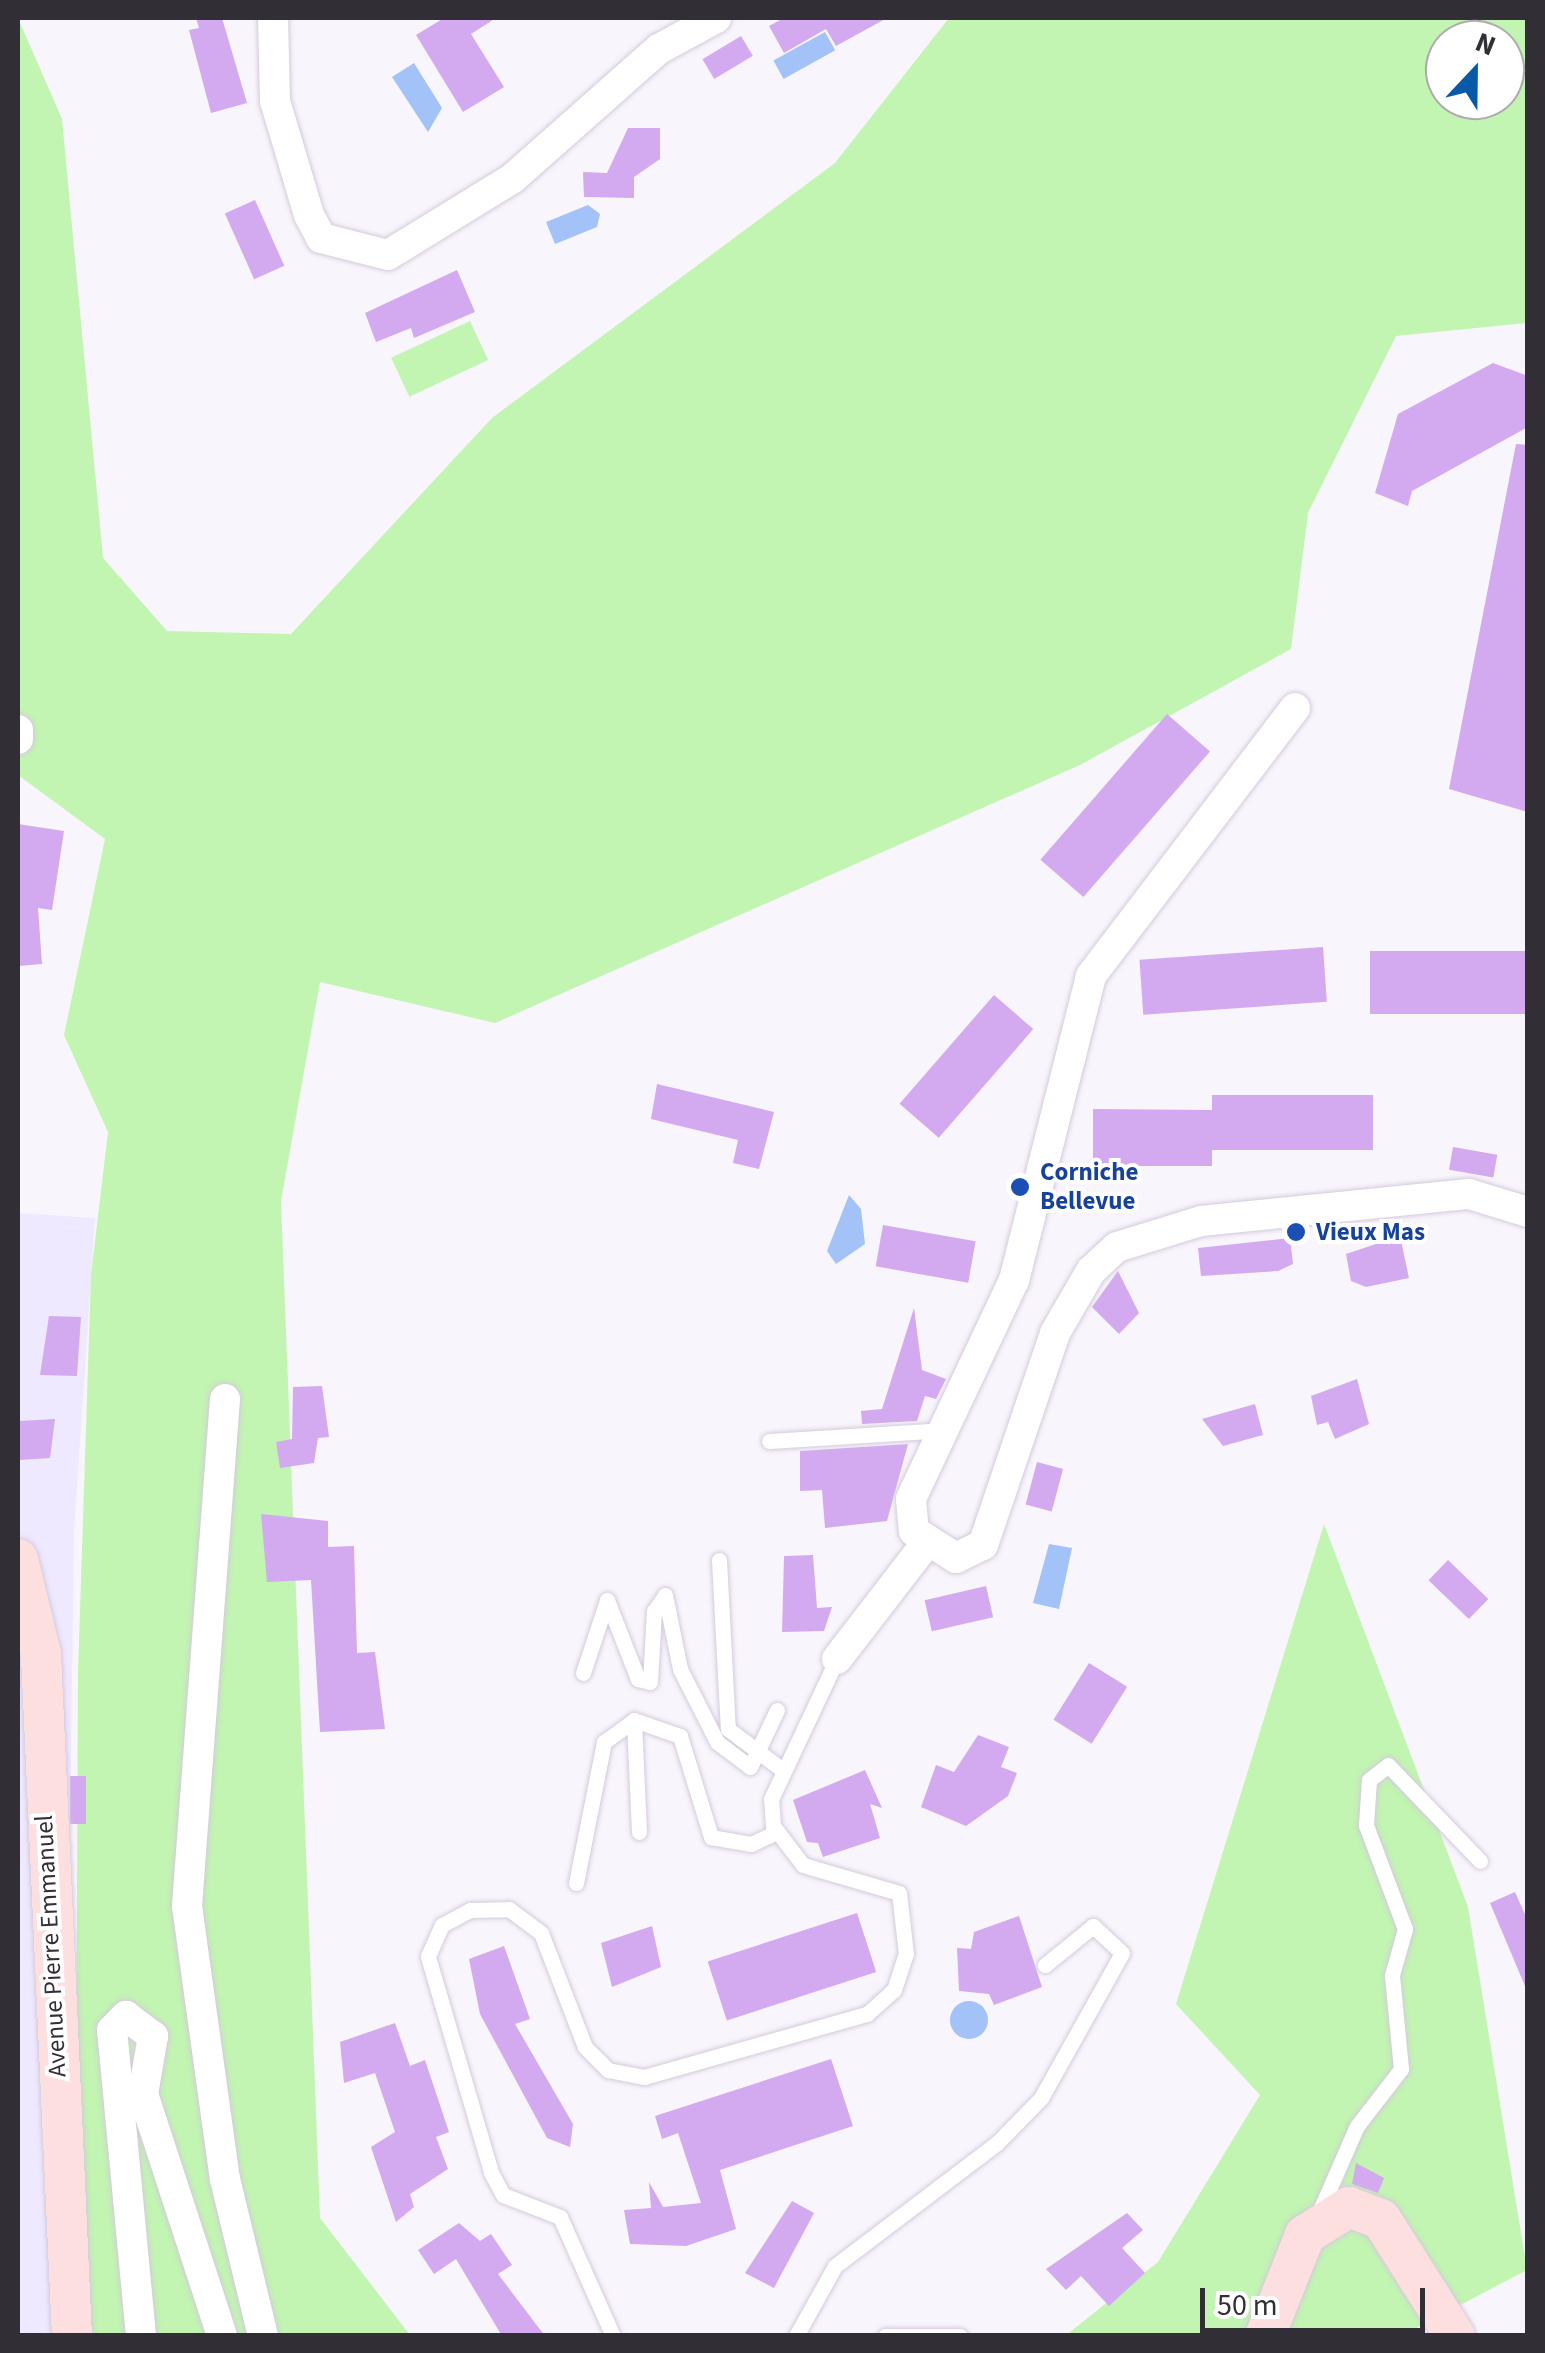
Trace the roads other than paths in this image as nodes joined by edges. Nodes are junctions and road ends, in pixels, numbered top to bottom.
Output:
1 (273, 18) edge
2 (716, 18) edge
3 (1294, 708) dead end
4 (18, 730) edge
5 (18, 739) edge
6 (1528, 1212) edge
7 (225, 1399) dead end
8 (946, 1430) junction
9 (769, 1440) dead end
10 (924, 1546) junction
11 (18, 1559) edge
12 (719, 1560) dead end
13 (836, 1659) joint
14 (583, 1673) dead end
15 (30, 1708) edge
16 (777, 1710) dead end
17 (634, 1720) junction
18 (758, 1756) junction
19 (784, 1771) junction
20 (638, 1832) dead end
21 (776, 1834) junction
22 (1480, 1861) dead end
23 (576, 1883) dead end
24 (1045, 1965) dead end
25 (1316, 2221) junction
26 (72, 2336) edge
27 (141, 2336) edge
28 (222, 2336) edge
29 (264, 2336) edge
30 (613, 2336) edge
31 (796, 2336) edge
32 (885, 2336) edge
33 (960, 2336) edge
34 (1265, 2336) edge
35 (1455, 2336) edge

1 - 2 street
3 - 8 street
4 - 5 street
6 - 10 street
7 - 29 street
8 - 9 lane
8 - 10 street
10 - 13 street
11 - 15 street, Avenue Pierre Emmanuel
12 - 18 lane
13 - 19 lane
14 - 18 lane
15 - 26 street, Avenue Pierre Emmanuel
16 - 18 lane
17 - 20 lane
17 - 21 lane
17 - 23 lane
18 - 19 lane
19 - 21 lane
21 - 30 lane
22 - 25 lane
24 - 31 lane
25 - 34 street
25 - 35 street
27 - 28 street
32 - 33 lane

